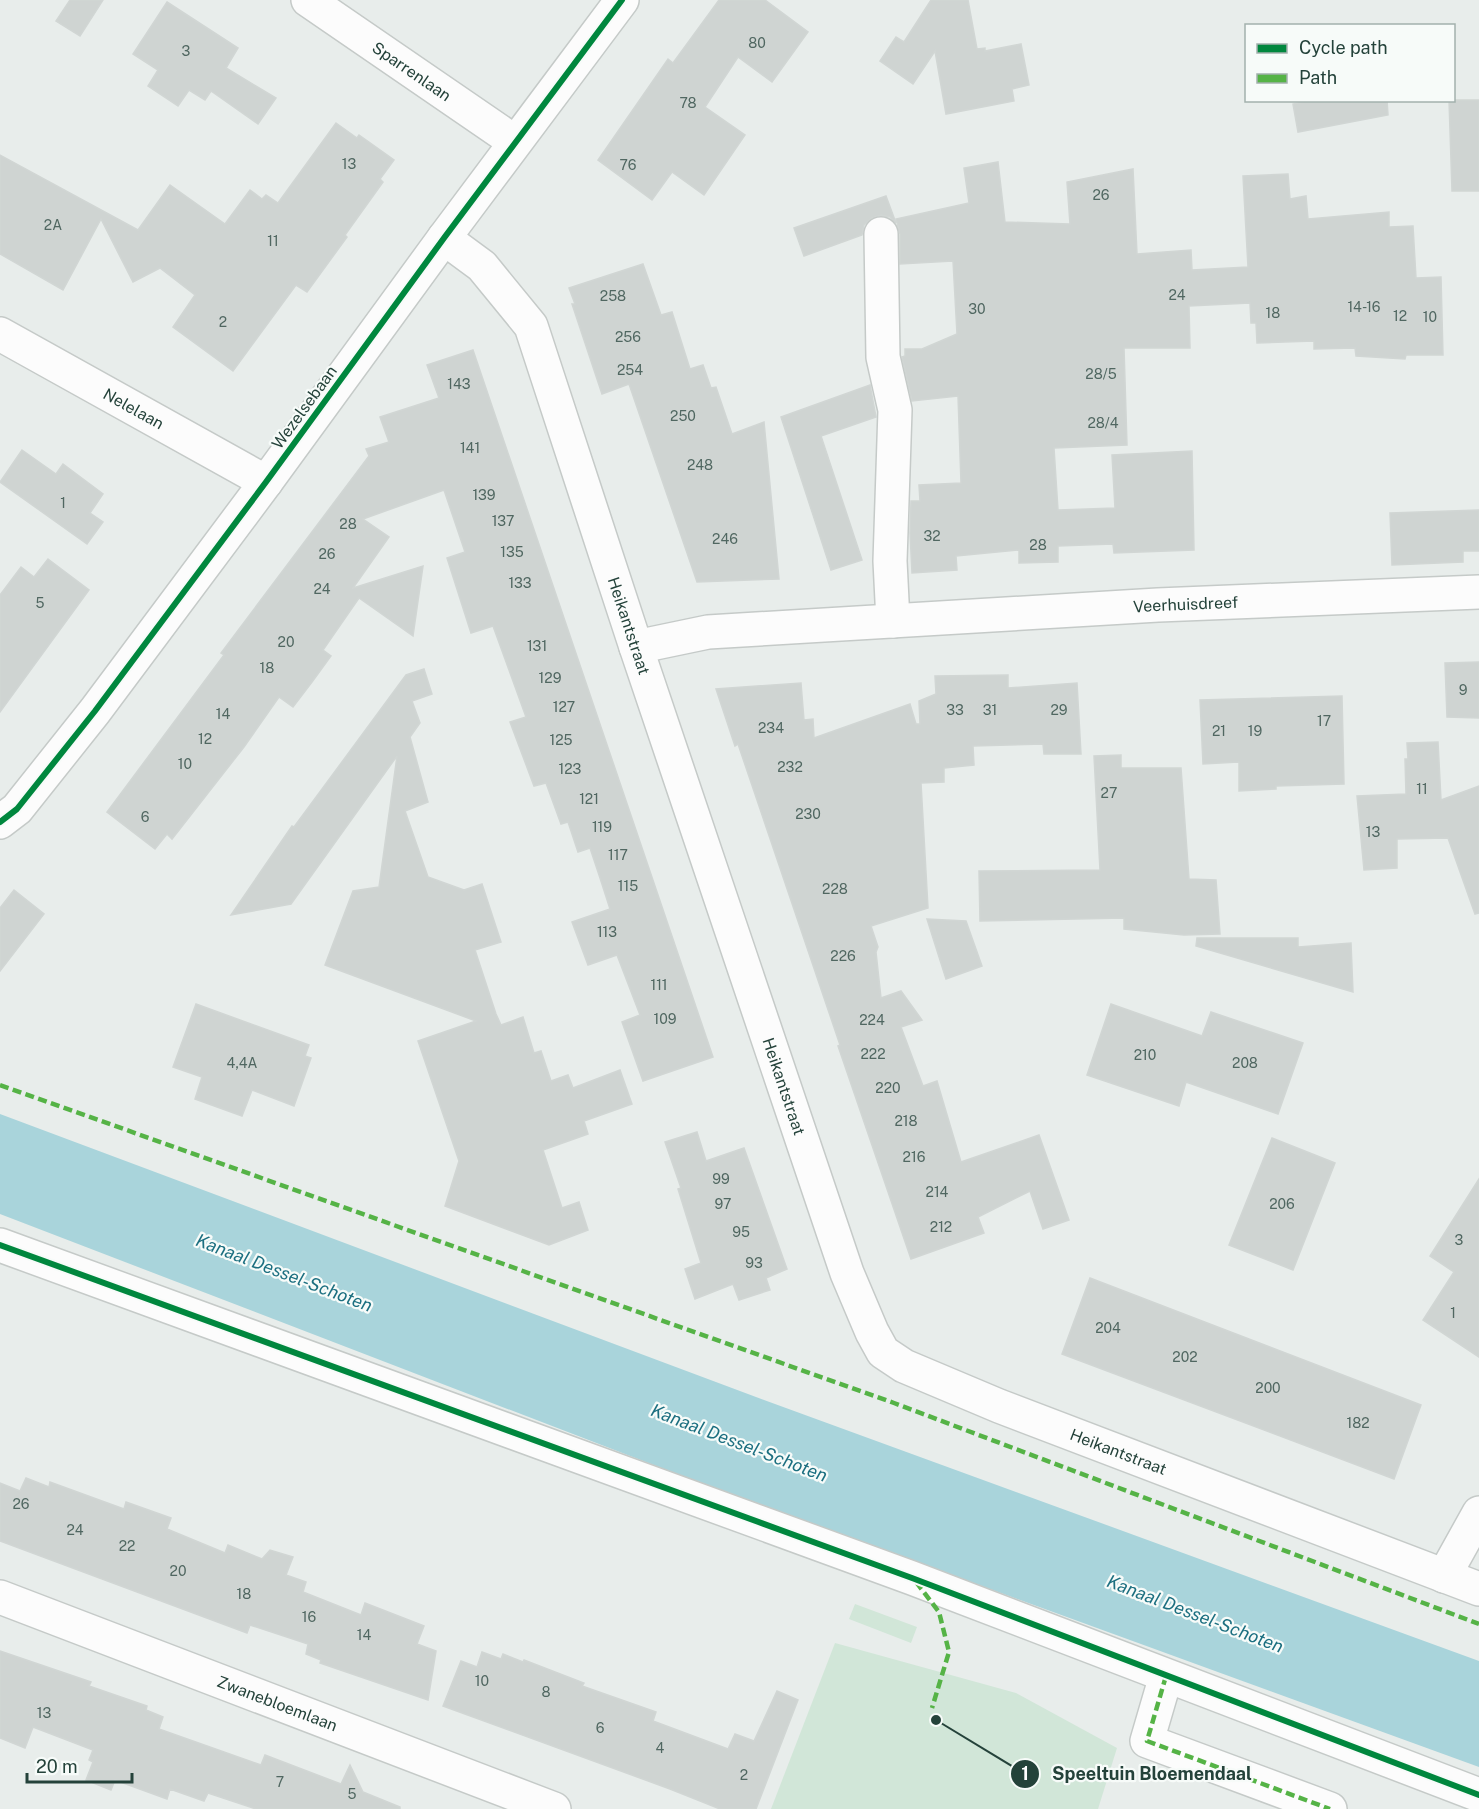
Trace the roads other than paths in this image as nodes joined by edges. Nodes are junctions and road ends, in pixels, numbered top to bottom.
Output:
1 (308, 0) edge
2 (622, 0) edge
3 (515, 142) junction
4 (881, 234) dead end
5 (444, 238) junction
6 (0, 334) edge
7 (266, 482) junction
8 (1479, 592) edge
9 (893, 621) junction
10 (636, 648) junction
11 (6, 811) edge
12 (0, 1245) edge
13 (1479, 1513) edge
14 (1444, 1576) junction
15 (1479, 1589) edge
16 (0, 1597) edge
17 (1166, 1676) junction
18 (1479, 1795) edge
19 (518, 1803) edge
20 (554, 1809) edge
21 (1330, 1809) edge

1 - 3 street, Sparrenlaan
2 - 3 street, Wezelsebaan
3 - 5 street, Wezelsebaan
4 - 9 street
5 - 7 street, Wezelsebaan
5 - 10 street, Heikantstraat
6 - 7 street, Nelelaan
7 - 11 street, Wezelsebaan
8 - 9 street, Veerhuisdreef
9 - 10 street, Veerhuisdreef
10 - 14 street, Heikantstraat
12 - 17 street
13 - 14 street
14 - 15 street, Heikantstraat
16 - 19 street, Zwanebloemlaan
17 - 18 street
17 - 21 street
19 - 20 street, Zwanebloemlaan

